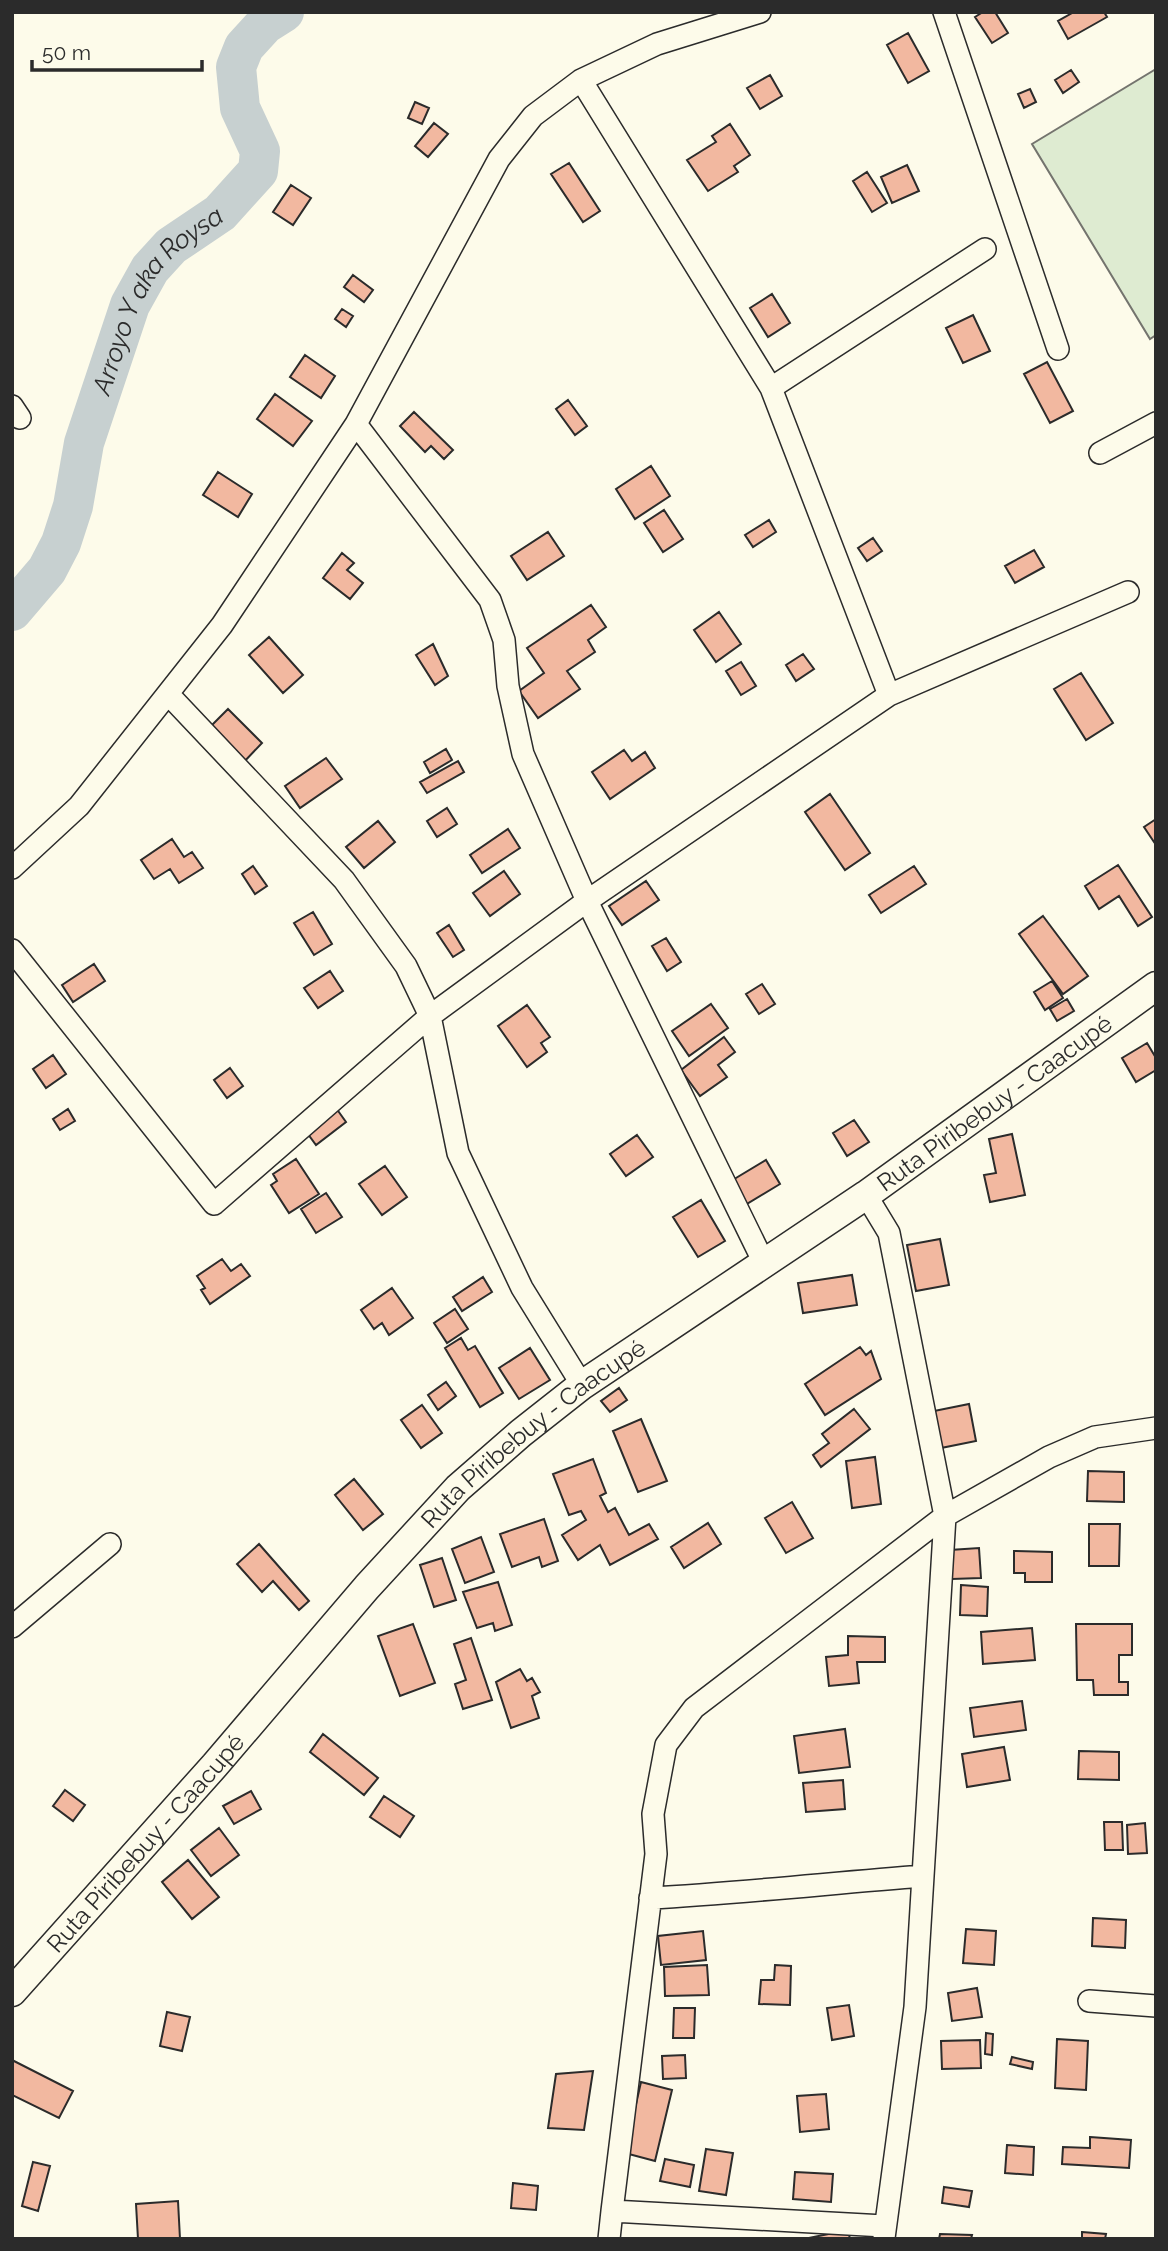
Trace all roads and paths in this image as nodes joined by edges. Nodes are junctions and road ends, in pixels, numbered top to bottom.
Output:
1 (760, 12) edge
2 (944, 12) edge
3 (581, 80) junction
4 (985, 249) dead end
5 (1058, 349) dead end
6 (771, 388) junction
7 (1156, 423) edge
8 (356, 424) junction
9 (1100, 453) dead end
10 (1128, 592) dead end
11 (169, 695) junction
12 (889, 695) junction
13 (12, 868) edge
14 (587, 901) junction
15 (12, 950) edge
16 (1156, 986) edge
17 (430, 1016) junction
18 (866, 1195) junction
19 (764, 1264) junction
20 (582, 1385) junction
21 (1156, 1428) edge
22 (945, 1516) junction
23 (110, 1544) dead end
24 (12, 1627) edge
25 (923, 1876) junction
26 (650, 1898) junction
27 (12, 1992) edge
28 (1089, 2001) dead end
29 (1156, 2006) edge
30 (612, 2211) junction
31 (884, 2232) edge
32 (609, 2239) edge

1 - 3 street
2 - 5 street
3 - 6 street
3 - 8 street
4 - 6 street
6 - 12 street
7 - 9 street
8 - 11 street
8 - 14 street
10 - 12 street
11 - 13 street
11 - 17 street
12 - 14 street
14 - 17 street
14 - 19 street
15 - 17 street
16 - 18 street, Ruta Piribebuy - Caacupé
17 - 20 street
18 - 19 street, Ruta Piribebuy - Caacupé
18 - 22 street
19 - 20 street, Ruta Piribebuy - Caacupé
20 - 27 street, Ruta Piribebuy - Caacupé
21 - 22 street
22 - 25 street
22 - 26 street
23 - 24 street
25 - 26 street
25 - 31 street
26 - 30 street
28 - 29 street
30 - 31 street
30 - 32 street

